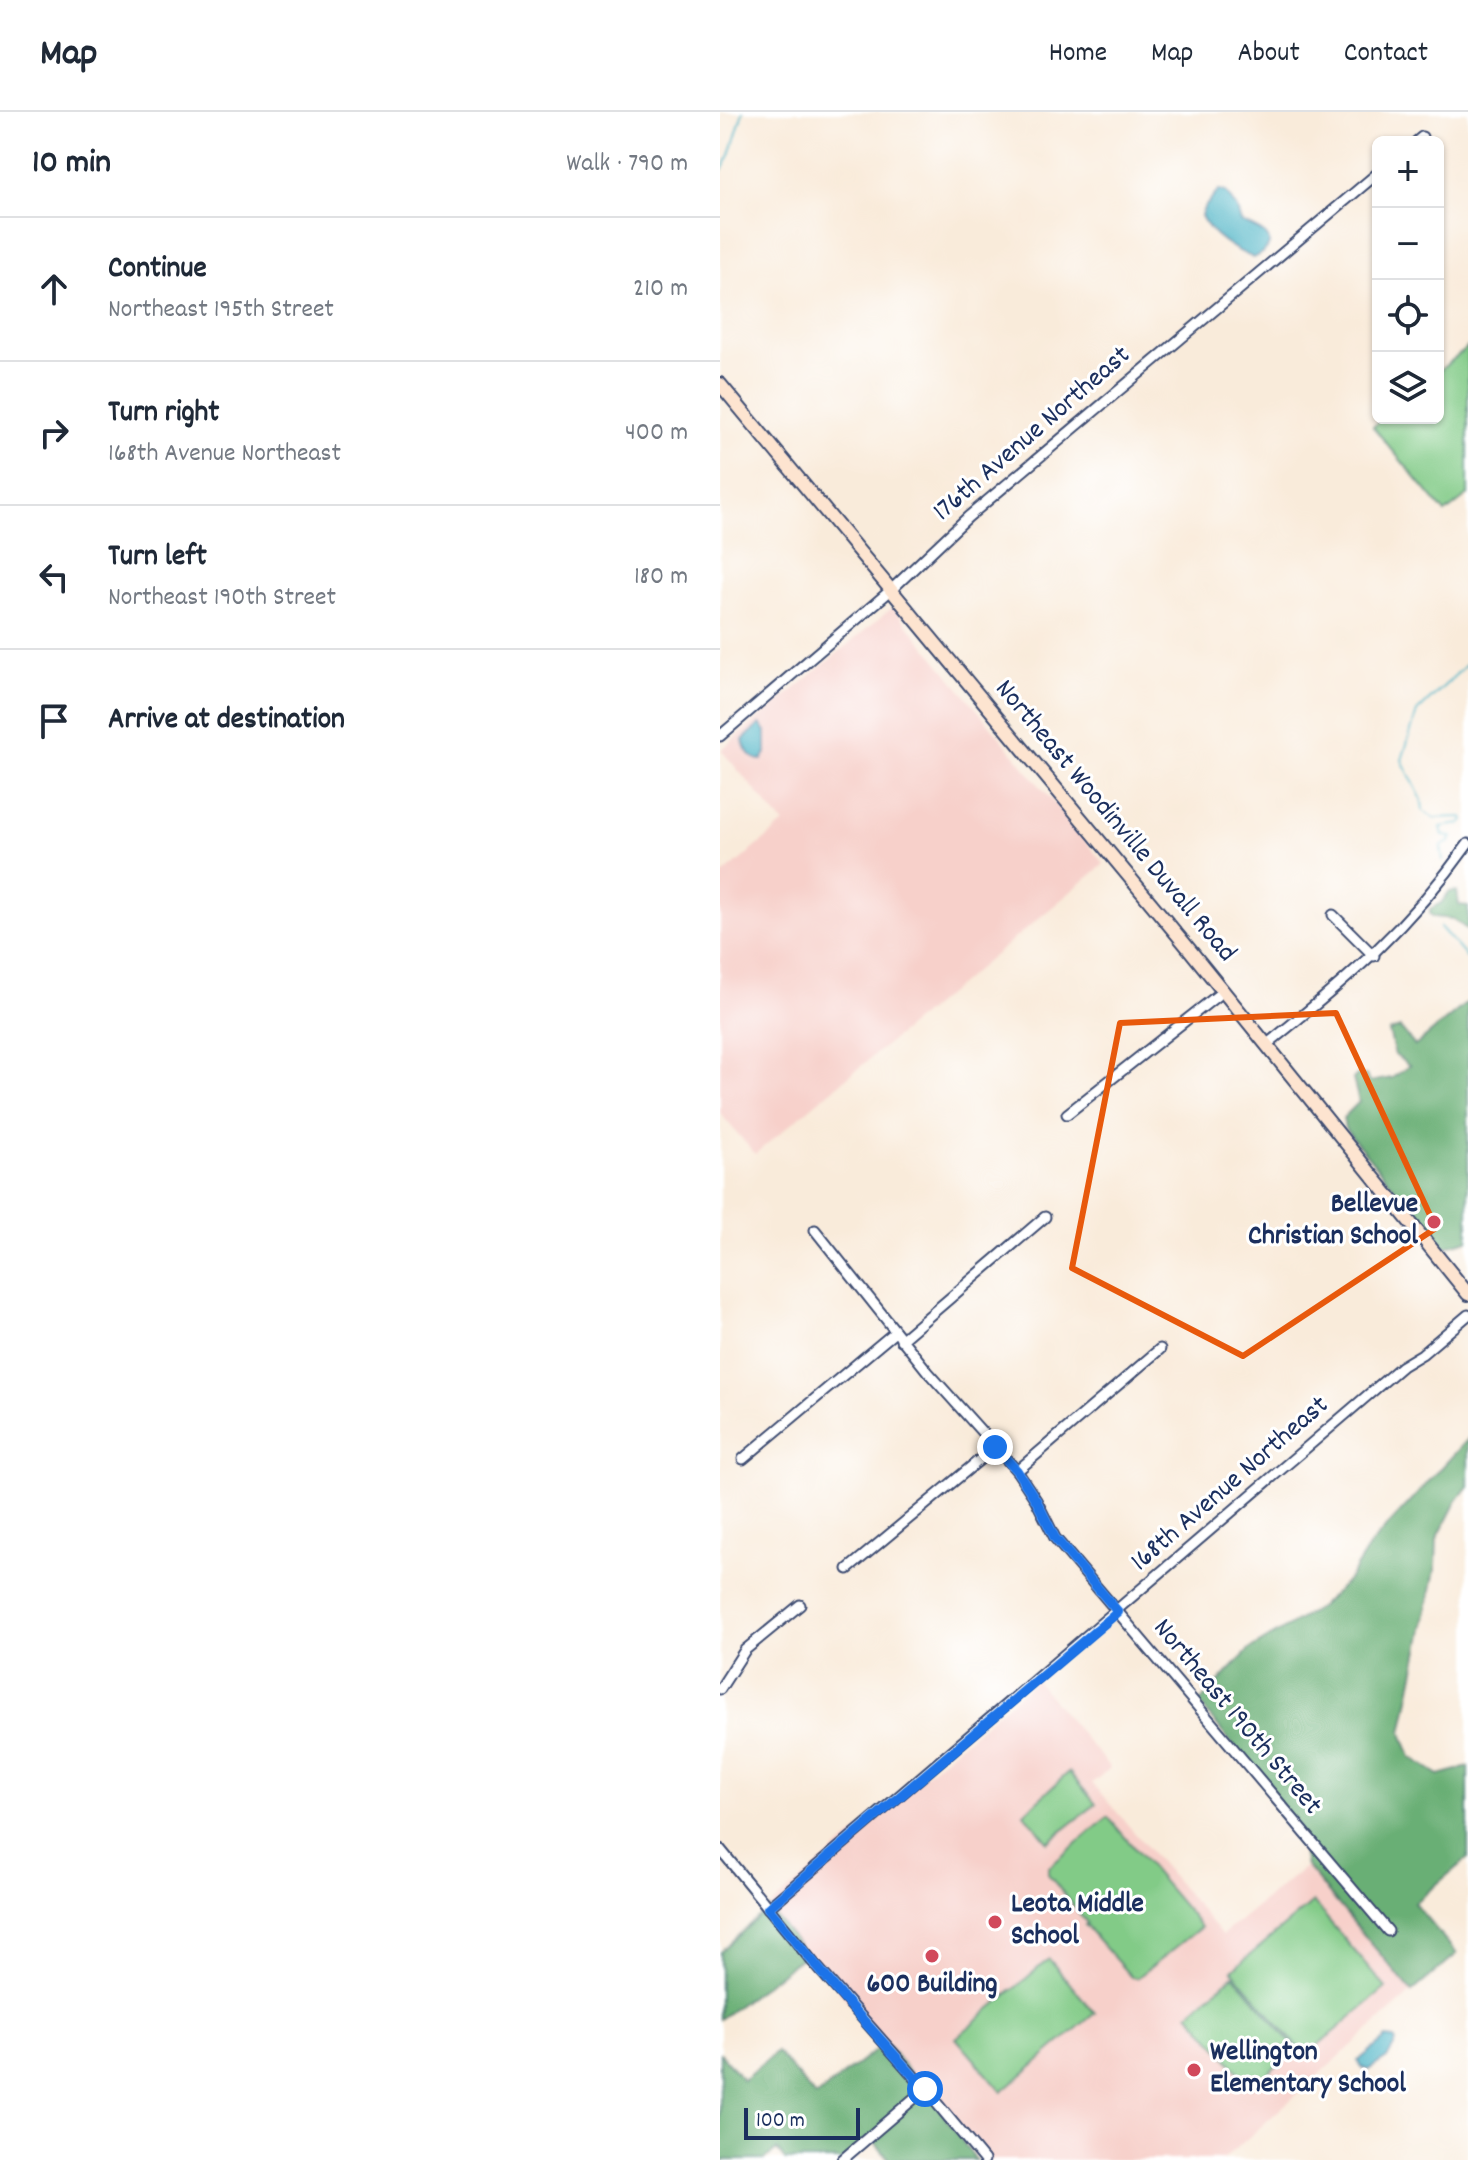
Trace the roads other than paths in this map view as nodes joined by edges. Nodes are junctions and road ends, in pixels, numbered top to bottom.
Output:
1 (1372, 178) edge
2 (720, 384) edge
3 (891, 590) junction
4 (720, 736) edge
5 (1468, 844) edge
6 (1333, 915) dead end
7 (1374, 956) junction
8 (1223, 991) junction
9 (1266, 1045) junction
10 (1067, 1114) dead end
11 (1045, 1217) dead end
12 (815, 1230) dead end
13 (1468, 1294) edge
14 (1468, 1315) edge
15 (898, 1336) junction
16 (1160, 1349) dead end
17 (995, 1447) junction
18 (743, 1459) dead end
19 (1017, 1471) junction
20 (848, 1569) dead end
21 (800, 1605) dead end
22 (1118, 1612) junction
23 (720, 1689) edge
24 (720, 1849) edge
25 (768, 1908) junction
26 (1388, 1931) dead end
27 (925, 2089) junction
28 (842, 2160) edge
29 (984, 2160) edge

1 - 3 street, 176th Avenue Northeast
2 - 3 main road, Northeast Woodinville Duvall Road
3 - 4 street, 176th Avenue Northeast
3 - 8 main road, Northeast Woodinville Duvall Road
5 - 7 street
6 - 7 street
7 - 9 street
8 - 9 main road, Northeast Woodinville Duvall Road
8 - 10 street
9 - 13 main road, Northeast Woodinville Duvall Road
11 - 15 street
12 - 15 street, Northeast 190th Street
14 - 22 street, 168th Avenue Northeast
15 - 17 street, Northeast 190th Street
15 - 18 street
16 - 19 street
17 - 19 street, Northeast 190th Street
17 - 20 street
19 - 22 street, Northeast 190th Street
21 - 23 street
22 - 25 street, 168th Avenue Northeast
22 - 26 street, Northeast 190th Street
24 - 25 street
25 - 27 street
27 - 28 street
27 - 29 street

